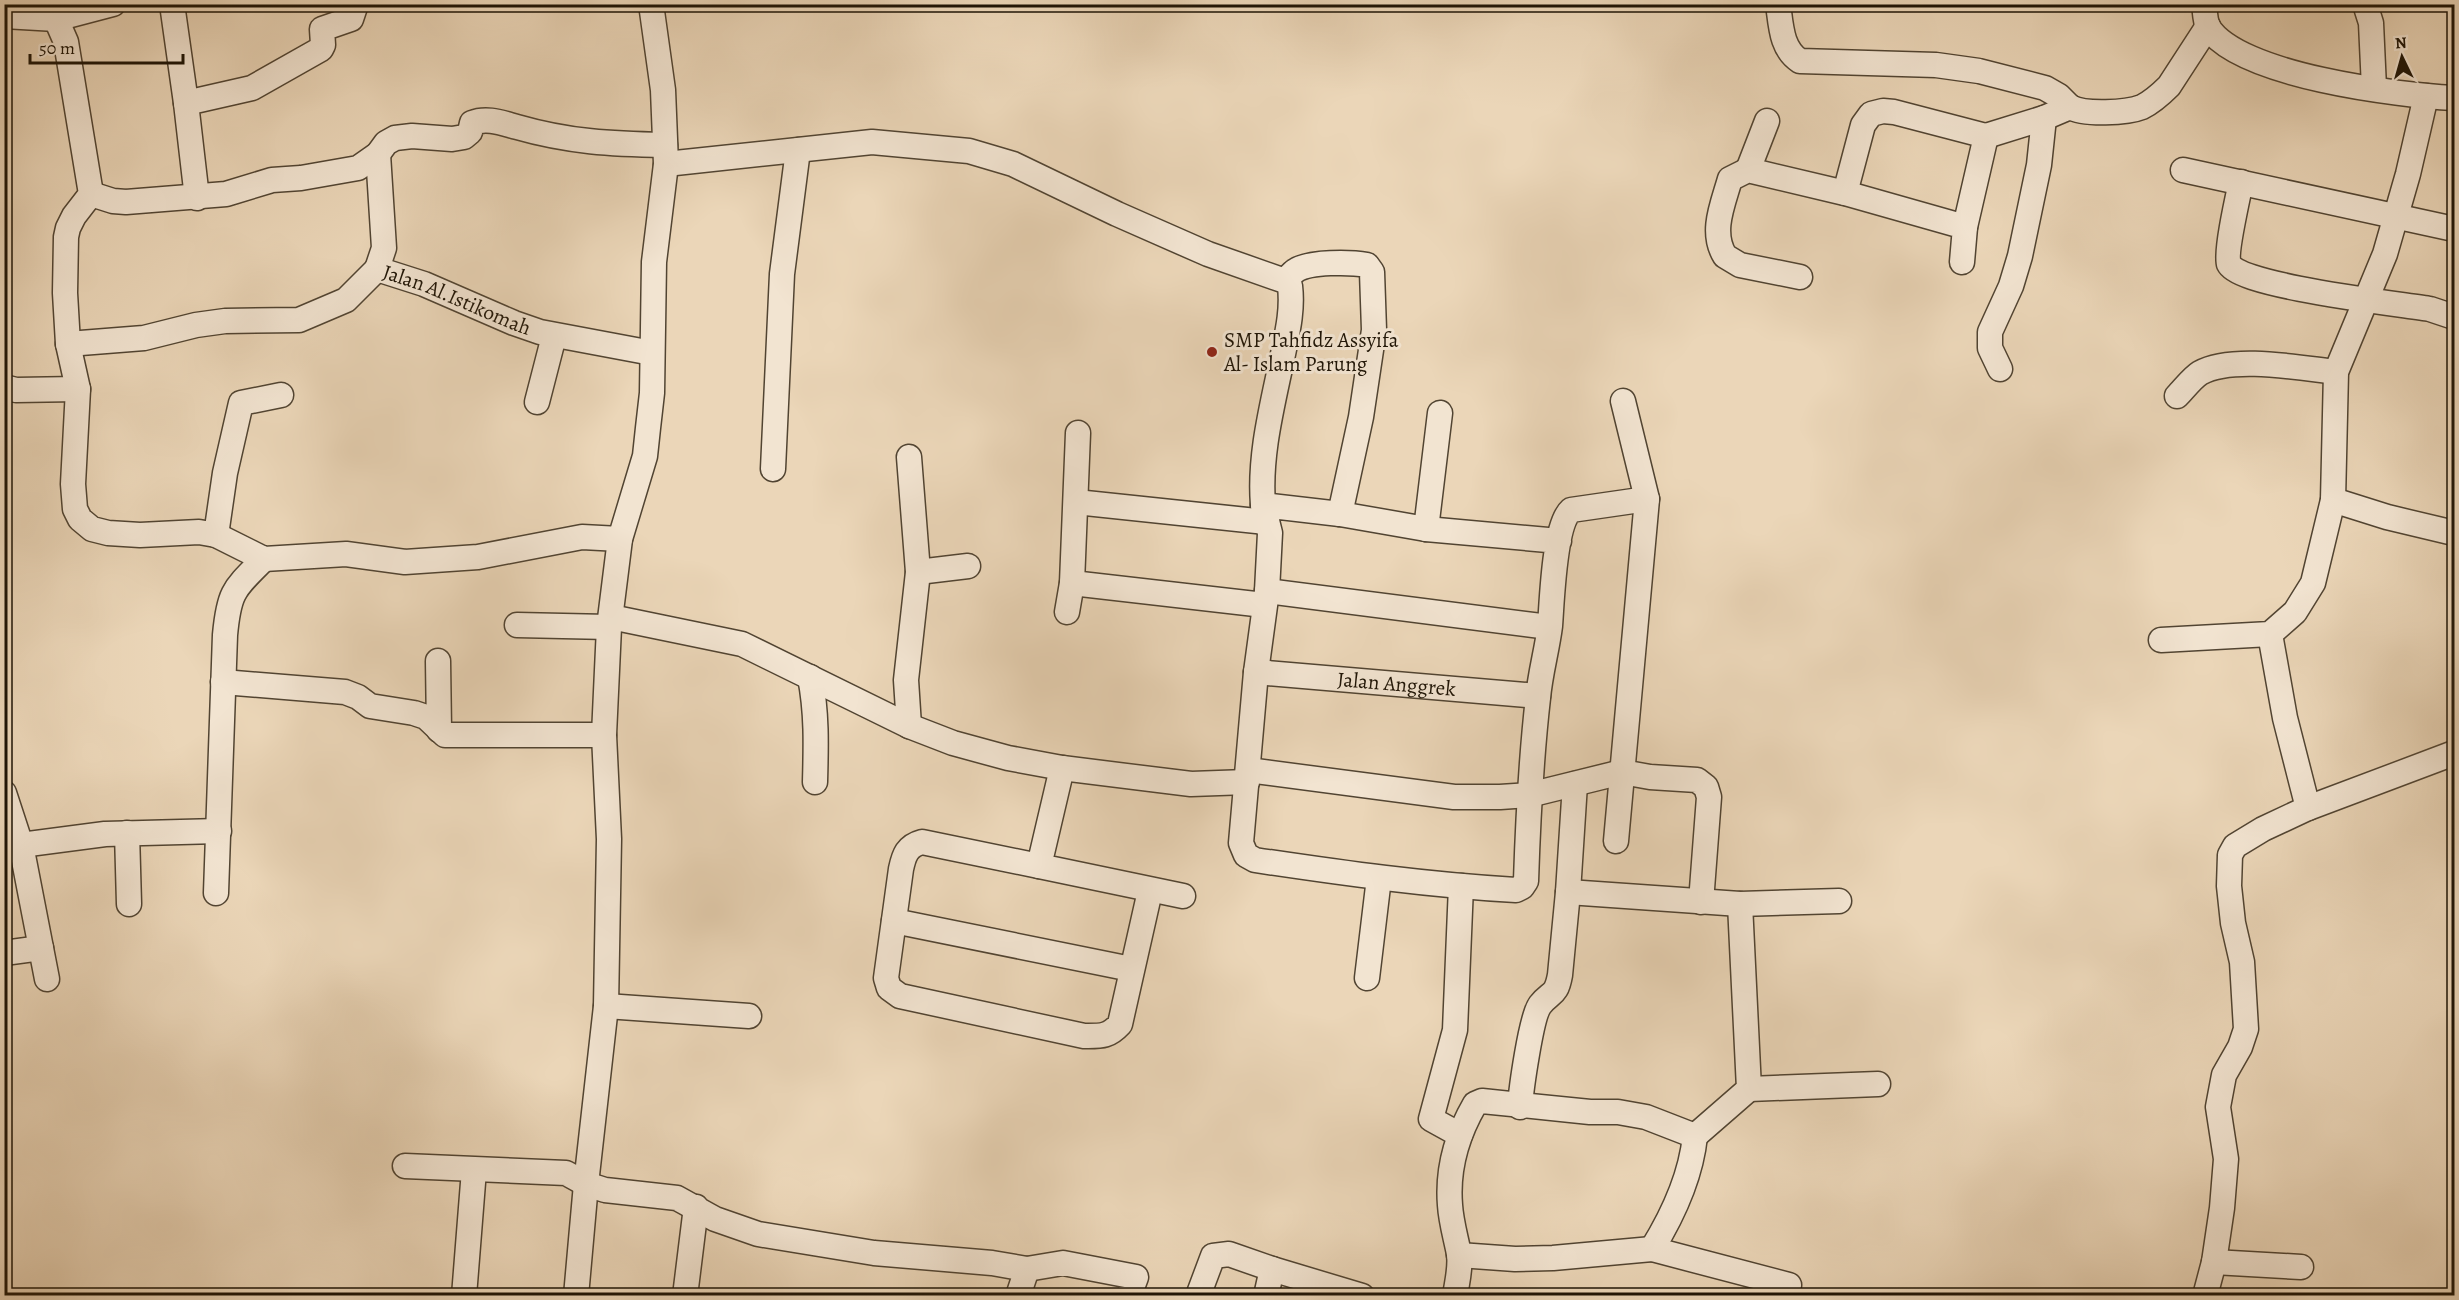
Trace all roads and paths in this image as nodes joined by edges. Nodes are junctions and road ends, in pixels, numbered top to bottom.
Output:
1 (113, 4) edge
2 (172, 4) edge
3 (356, 4) edge
4 (651, 4) edge
5 (1778, 4) edge
6 (2365, 4) edge
7 (4, 15) edge
8 (2206, 15) edge
9 (56, 19) junction
10 (2374, 88) junction
11 (2426, 96) junction
12 (2454, 98) edge
13 (186, 103) junction
14 (2070, 107) junction
15 (2044, 118) junction
16 (1767, 121) dead end
17 (1986, 136) junction
18 (798, 150) junction
19 (378, 154) junction
20 (665, 154) junction
21 (1748, 170) junction
22 (2183, 170) dead end
23 (2241, 182) junction
24 (1845, 193) junction
25 (91, 194) junction
26 (197, 198) junction
27 (2395, 214) junction
28 (1965, 227) junction
29 (2454, 229) edge
30 (1962, 262) dead end
31 (377, 269) junction
32 (1800, 277) dead end
33 (1285, 281) junction
34 (2368, 300) junction
35 (2454, 317) edge
36 (554, 336) junction
37 (68, 344) junction
38 (652, 352) junction
39 (2000, 369) dead end
40 (2336, 372) junction
41 (4, 387) edge
42 (78, 389) junction
43 (281, 395) dead end
44 (2177, 396) dead end
45 (1623, 401) dead end
46 (537, 402) dead end
47 (1440, 413) dead end
48 (1078, 433) dead end
49 (909, 457) dead end
50 (773, 468) dead end
51 (1647, 499) junction
52 (2333, 500) junction
53 (1076, 502) junction
54 (1264, 514) junction
55 (1340, 514) junction
56 (1426, 529) junction
57 (2454, 533) edge
58 (216, 535) junction
59 (620, 539) junction
60 (1558, 541) junction
61 (264, 559) junction
62 (968, 567) dead end
63 (918, 572) junction
64 (1072, 583) junction
65 (1265, 598) junction
66 (1067, 612) dead end
67 (610, 622) junction
68 (517, 625) dead end
69 (1549, 627) junction
70 (2270, 634) junction
71 (2161, 640) dead end
72 (438, 661) dead end
73 (1256, 672) junction
74 (810, 677) junction
75 (224, 682) junction
76 (1538, 696) junction
77 (909, 726) junction
78 (439, 730) junction
79 (604, 735) junction
80 (2454, 753) edge
81 (1062, 768) junction
82 (1622, 772) junction
83 (1248, 776) junction
84 (815, 782) dead end
85 (1575, 784) junction
86 (4, 793) edge
87 (1529, 795) junction
88 (2308, 808) junction
89 (219, 831) junction
90 (127, 833) junction
91 (1616, 841) dead end
92 (17, 857) edge
93 (1039, 866) junction
94 (1379, 878) junction
95 (1461, 886) junction
96 (1150, 891) junction
97 (1568, 892) junction
98 (216, 893) dead end
99 (1183, 897) dead end
100 (1839, 901) dead end
101 (1701, 902) junction
102 (129, 904) dead end
103 (1740, 904) junction
104 (894, 921) junction
105 (42, 948) junction
106 (4, 953) edge
107 (1131, 969) junction
108 (1367, 978) dead end
109 (47, 979) dead end
110 (606, 1006) junction
111 (749, 1017) dead end
112 (1878, 1084) dead end
113 (1749, 1089) junction
114 (1520, 1107) junction
115 (1460, 1135) junction
116 (1695, 1136) junction
117 (405, 1166) dead end
118 (474, 1170) junction
119 (586, 1184) junction
120 (696, 1207) junction
121 (1653, 1250) junction
122 (1459, 1255) junction
123 (2214, 1262) junction
124 (2301, 1267) dead end
125 (1028, 1269) junction
126 (1272, 1269) junction
127 (1789, 1285) dead end
128 (1357, 1295) edge
129 (464, 1296) edge
130 (576, 1296) edge
131 (685, 1296) edge
132 (1018, 1296) edge
133 (1129, 1296) edge
134 (1198, 1296) edge
135 (1266, 1296) edge
136 (1455, 1296) edge
137 (2205, 1296) edge

1 - 9 street
2 - 13 street
3 - 13 street
4 - 20 street
5 - 14 street
6 - 10 street
7 - 9 street
8 - 10 street
8 - 14 street
9 - 25 street
10 - 11 street
11 - 12 street
11 - 27 street
13 - 26 street
14 - 15 street
15 - 17 street
15 - 39 street
16 - 21 street
17 - 24 street
17 - 28 street
18 - 20 street
18 - 33 street
18 - 50 street
19 - 20 street
19 - 26 street
19 - 31 street, Jalan Al.Istikomah
20 - 38 street
21 - 24 street
21 - 32 street
22 - 23 street
23 - 27 street
23 - 34 street
24 - 28 street
25 - 26 street
25 - 37 street
27 - 29 street
27 - 34 street
28 - 30 street
31 - 36 street, Jalan Al.Istikomah
31 - 37 street
33 - 54 street
33 - 55 street
34 - 35 street
34 - 40 street
36 - 38 street, Jalan Al.Istikomah
36 - 46 street
37 - 42 street
38 - 59 street
40 - 44 street
40 - 52 street
41 - 42 street
42 - 58 street
43 - 58 street
45 - 51 street
47 - 56 street
48 - 53 street
49 - 63 street
51 - 60 street
51 - 82 street
52 - 57 street
52 - 70 street
53 - 54 street
53 - 64 street
54 - 55 street
54 - 65 street
55 - 56 street
56 - 60 street
58 - 61 street
59 - 61 street
59 - 67 street
60 - 69 street
61 - 75 street
62 - 63 street
63 - 77 street
64 - 65 street
64 - 66 street
65 - 69 street
65 - 73 street
67 - 68 street
67 - 74 street
67 - 79 street
69 - 76 street
70 - 71 street
70 - 88 street
72 - 78 street
73 - 76 street, Jalan Anggrek
73 - 83 street
74 - 77 street
74 - 84 street
75 - 78 street
75 - 89 street
76 - 87 street
77 - 81 street
78 - 79 street
79 - 110 street
80 - 88 street
81 - 83 street
81 - 93 street
82 - 85 street
82 - 91 street
82 - 101 street
83 - 87 street
83 - 94 street
85 - 87 street
85 - 97 street
86 - 92 street
87 - 95 street
88 - 123 street
89 - 90 street
89 - 98 street
90 - 92 street
90 - 102 street
92 - 105 street
93 - 96 street
93 - 104 street
94 - 95 street
94 - 108 street
95 - 115 street
96 - 99 street
96 - 107 street
97 - 101 street
97 - 114 street
100 - 103 street
101 - 103 street
103 - 113 street
104 - 107 street
104 - 107 street
105 - 106 street
105 - 109 street
110 - 111 street
110 - 119 street
112 - 113 street
113 - 116 street
114 - 115 street
114 - 116 street
115 - 122 street
116 - 121 street
117 - 118 street
118 - 119 street
118 - 129 street
119 - 120 street
119 - 130 street
120 - 125 street
120 - 131 street
121 - 122 street
121 - 127 street
122 - 136 street
123 - 124 street
123 - 137 street
125 - 132 street
125 - 133 street
126 - 128 street
126 - 134 street
126 - 135 street

